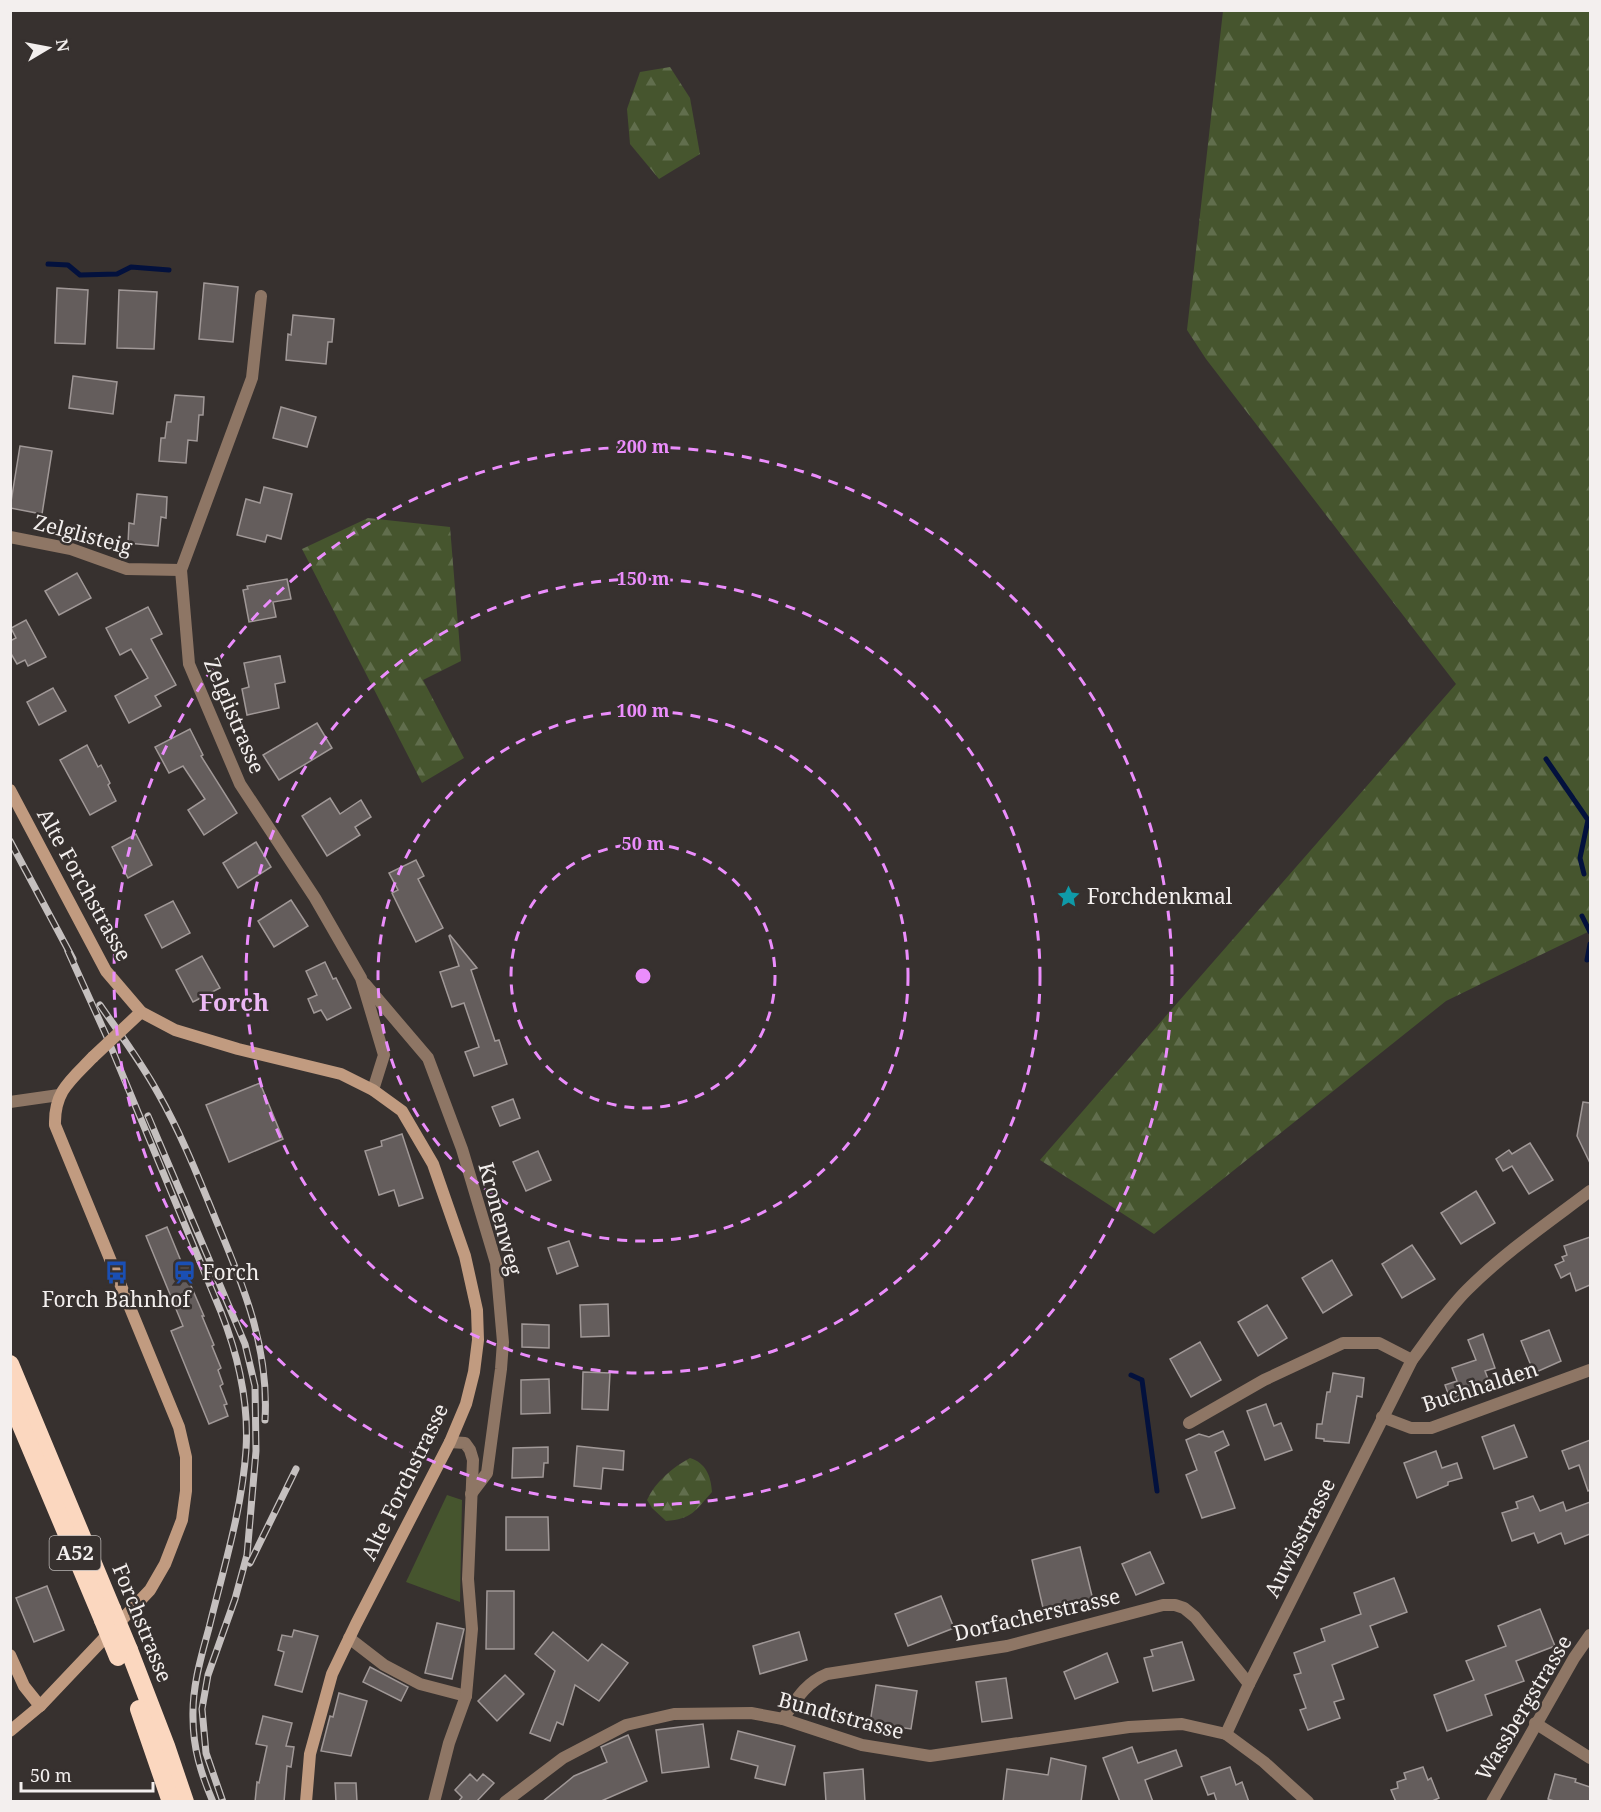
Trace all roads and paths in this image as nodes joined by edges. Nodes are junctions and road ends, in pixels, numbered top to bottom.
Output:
1 (261, 296) dead end
2 (10, 537) edge
3 (181, 570) junction
4 (10, 790) edge
5 (361, 978) junction
6 (141, 1012) junction
7 (373, 1090) junction
8 (59, 1095) junction
9 (10, 1102) edge
10 (1590, 1191) edge
11 (1412, 1360) junction
12 (10, 1364) edge
13 (1590, 1370) edge
14 (10, 1399) edge
15 (1382, 1417) junction
16 (1189, 1423) dead end
17 (450, 1442) junction
18 (471, 1494) junction
19 (107, 1615) junction
20 (1590, 1635) edge
21 (349, 1638) junction
22 (10, 1655) edge
23 (1249, 1684) junction
24 (466, 1696) junction
25 (40, 1706) junction
26 (783, 1719) junction
27 (1535, 1724) junction
28 (10, 1731) edge
29 (1226, 1734) junction
30 (158, 1743) junction
31 (1590, 1758) edge
32 (161, 1802) edge
33 (171, 1802) edge
34 (185, 1802) edge
35 (191, 1802) edge
36 (306, 1802) edge
37 (434, 1802) edge
38 (505, 1802) edge
39 (1308, 1802) edge
40 (1492, 1802) edge

1 - 3 street, Zelglistrasse
2 - 3 street, Zelglisteig
3 - 5 street, Zelglistrasse
4 - 6 street, Alte Forchstrasse
5 - 7 street, Zelglistrasse
5 - 18 street, Kronenweg
6 - 7 street, Alte Forchstrasse
6 - 8 street, bridge
7 - 17 street, Alte Forchstrasse
8 - 9 street
8 - 25 street
10 - 11 street, Auwisstrasse
11 - 15 street, Auwisstrasse
11 - 16 street
12 - 19 highway, Forchstrasse / A52
13 - 15 street, Buchhalden
14 - 19 highway, Forchstrasse / A52
15 - 23 street, Auwisstrasse
17 - 18 street
17 - 21 street, Alte Forchstrasse
18 - 24 street
19 - 30 highway, Forchstrasse / A52, bridge
20 - 27 street, Wassbergstrasse
21 - 24 street
21 - 36 street, Alte Forchstrasse
22 - 25 street
23 - 26 street, Dorfacherstrasse
23 - 29 street, Auwisstrasse
24 - 37 street
25 - 28 street
26 - 29 street, Bundtstrasse
26 - 38 street, Bundtstrasse
27 - 31 street
27 - 40 street, Wassbergstrasse
29 - 39 street, Bundtstrasse
30 - 32 highway
30 - 33 highway, Forchstrasse / A52
30 - 34 highway, Forchstrasse / A52
30 - 35 highway

